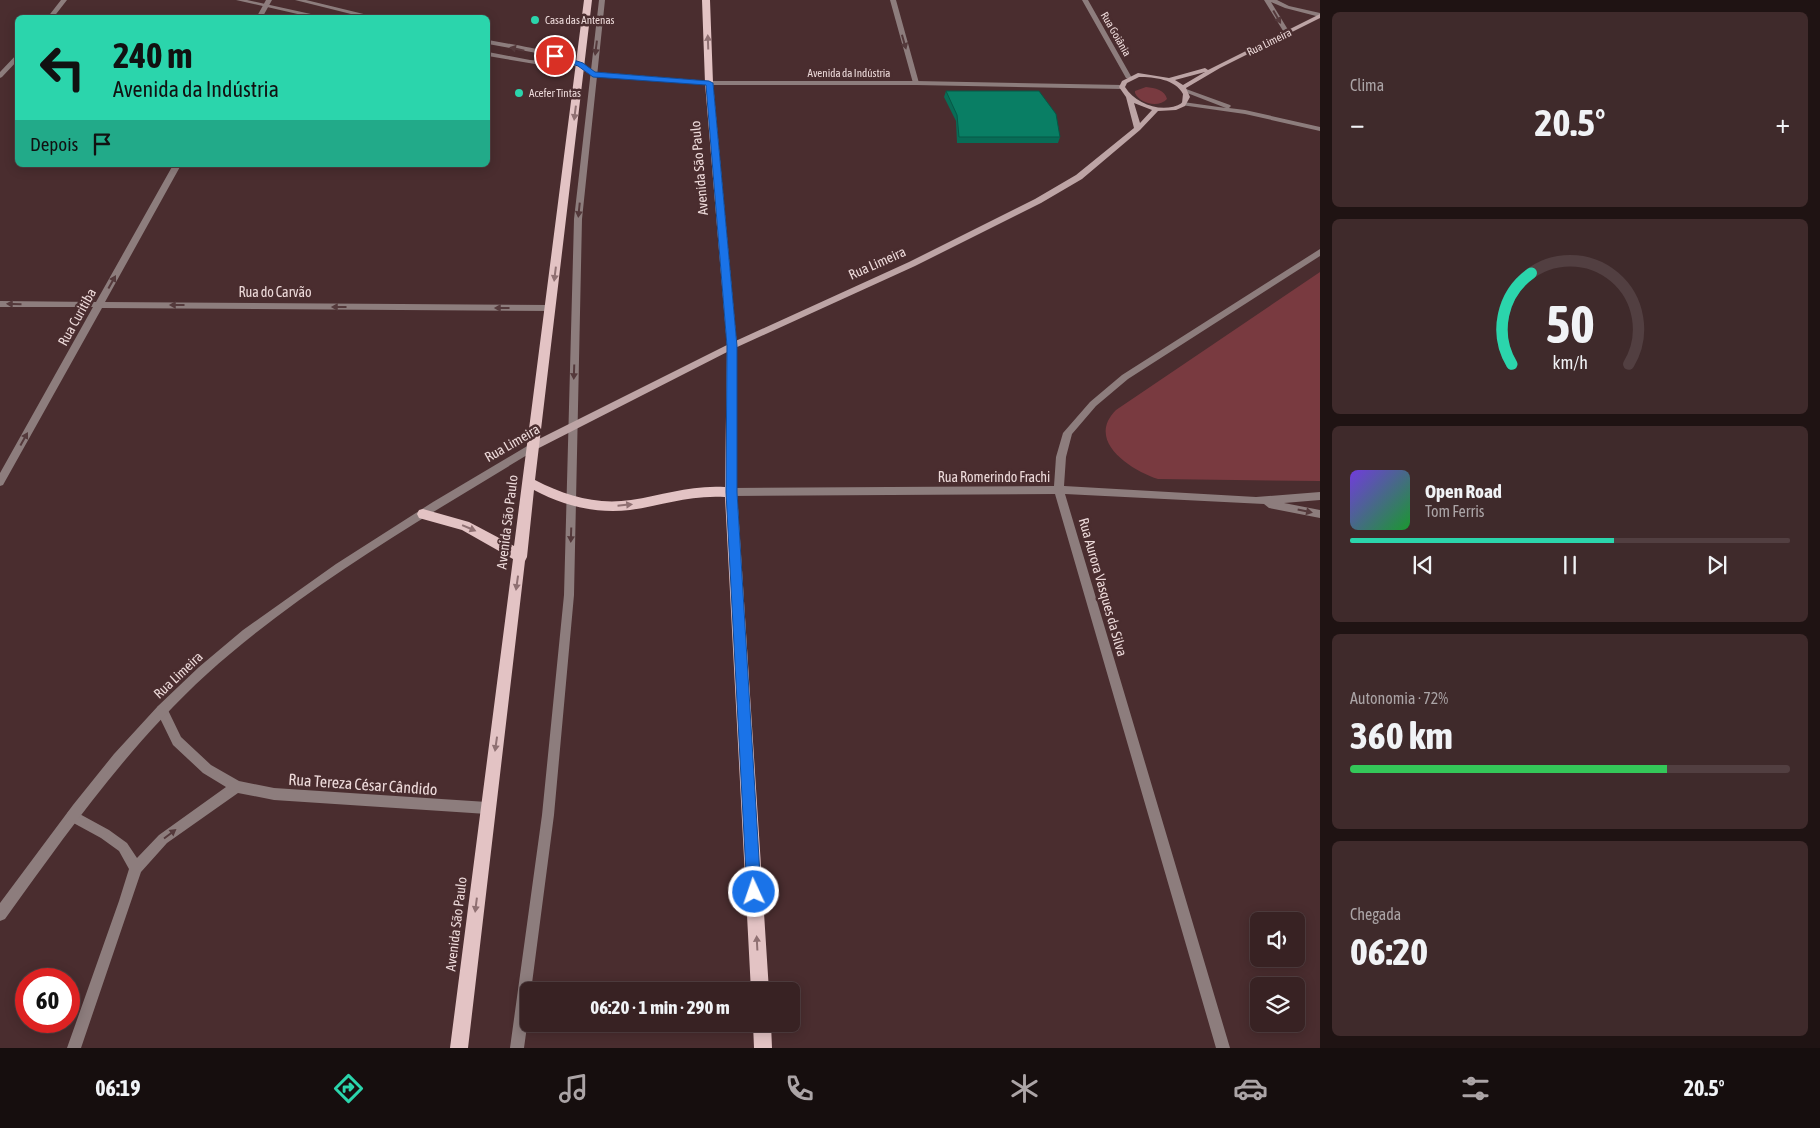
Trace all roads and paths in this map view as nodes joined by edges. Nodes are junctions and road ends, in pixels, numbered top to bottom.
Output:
1 (64, 0) edge
2 (239, 0) edge
3 (298, 0) edge
4 (588, 0) edge
5 (602, 0) edge
6 (706, 0) edge
7 (893, 0) edge
8 (1085, 0) edge
9 (1268, 0) edge
10 (1272, 0) edge
11 (267, 2) edge
12 (52, 15) edge
13 (260, 15) edge
14 (315, 15) edge
15 (364, 15) edge
16 (1320, 15) edge
17 (1287, 33) junction
18 (490, 42) edge
19 (490, 54) edge
20 (15, 58) edge
21 (581, 65) junction
22 (1218, 66) junction
23 (593, 74) junction
24 (0, 76) edge
25 (1130, 78) junction
26 (1169, 80) junction
27 (709, 83) junction
28 (916, 83) junction
29 (1122, 87) junction
30 (1183, 89) junction
31 (1129, 98) junction
32 (1183, 104) junction
33 (1157, 108) junction
34 (1245, 112) junction
35 (1138, 129) junction
36 (1320, 129) edge
37 (176, 167) edge
38 (1320, 252) edge
39 (0, 304) edge
40 (99, 305) junction
41 (550, 308) junction
42 (732, 346) junction
43 (573, 426) junction
44 (534, 446) junction
45 (0, 482) edge
46 (529, 482) junction
47 (1059, 490) junction
48 (732, 492) junction
49 (1320, 496) edge
50 (1256, 501) junction
51 (573, 503) junction
52 (423, 514) junction
53 (1320, 514) edge
54 (520, 557) junction
55 (162, 710) junction
56 (237, 787) junction
57 (487, 808) junction
58 (72, 816) junction
59 (136, 868) junction
60 (0, 914) edge
61 (759, 982) edge
62 (762, 1032) edge
63 (74, 1048) edge
64 (459, 1048) edge
65 (517, 1048) edge
66 (763, 1048) edge
67 (1223, 1048) edge

1 - 12 street
2 - 11 street
3 - 15 street
4 - 21 main road, Avenida São Paulo
5 -> 23 street
27 -> 6 main road, Avenida São Paulo
7 -> 28 street
8 - 25 street, Rua Goiânia
9 -> 17 street
10 - 16 street
11 - 13 street
11 - 14 street
16 - 17 main road, Rua Limeira
17 - 22 main road, Rua Limeira
21 -> 18 street
19 - 21 street
20 - 24 street
21 - 23 street
21 -> 41 main road, Avenida São Paulo
22 - 26 main road, Rua Limeira
22 - 30 main road, Rua Limeira
23 - 27 street, Avenida da Indústria
23 -> 43 street
25 - 26 main road
25 - 29 main road
26 - 30 main road
27 - 28 street, Avenida da Indústria
27 - 42 main road, Avenida São Paulo
28 - 29 street, Avenida da Indústria
29 - 31 main road
30 - 32 main road
30 - 34 street
31 - 33 main road
31 - 35 main road
32 - 33 main road
32 - 34 street
33 - 35 main road, Rua Limeira
34 - 36 street
35 - 42 main road, Rua Limeira
40 -> 37 street, Rua Curitiba
38 - 47 street, Rua Aurora Vasques da Silva
40 -> 39 street, Rua do Carvão
41 -> 40 street, Rua do Carvão
45 -> 40 street, Rua Curitiba
41 - 44 main road, Avenida São Paulo
42 - 43 main road, Rua Limeira
42 - 48 main road, Avenida São Paulo
43 - 44 main road, Rua Limeira
43 - 51 street
44 - 46 main road, Avenida São Paulo
44 - 52 street, Rua Limeira
46 - 51 main road
46 - 54 main road, Avenida São Paulo
47 - 48 street, Rua Romerindo Frachi
47 - 50 street, Rua Romerindo Frachi
47 - 67 street, Rua Aurora Vasques da Silva
51 -> 48 main road
61 -> 48 main road, Avenida São Paulo
49 - 50 street, Rua Romerindo Frachi
50 -> 53 street, Rua Romerindo Frachi
51 -> 65 street
52 -> 54 main road
52 - 55 street, Rua Limeira
54 -> 57 main road, Avenida São Paulo
55 - 56 street, Rua Tereza César Cândido
55 - 58 street, Rua Limeira
56 - 57 street, Rua Tereza César Cândido
59 -> 56 street
57 -> 64 main road, Avenida São Paulo
58 - 59 street
58 - 60 street, Rua Limeira
59 - 63 street
62 - 66 main road

